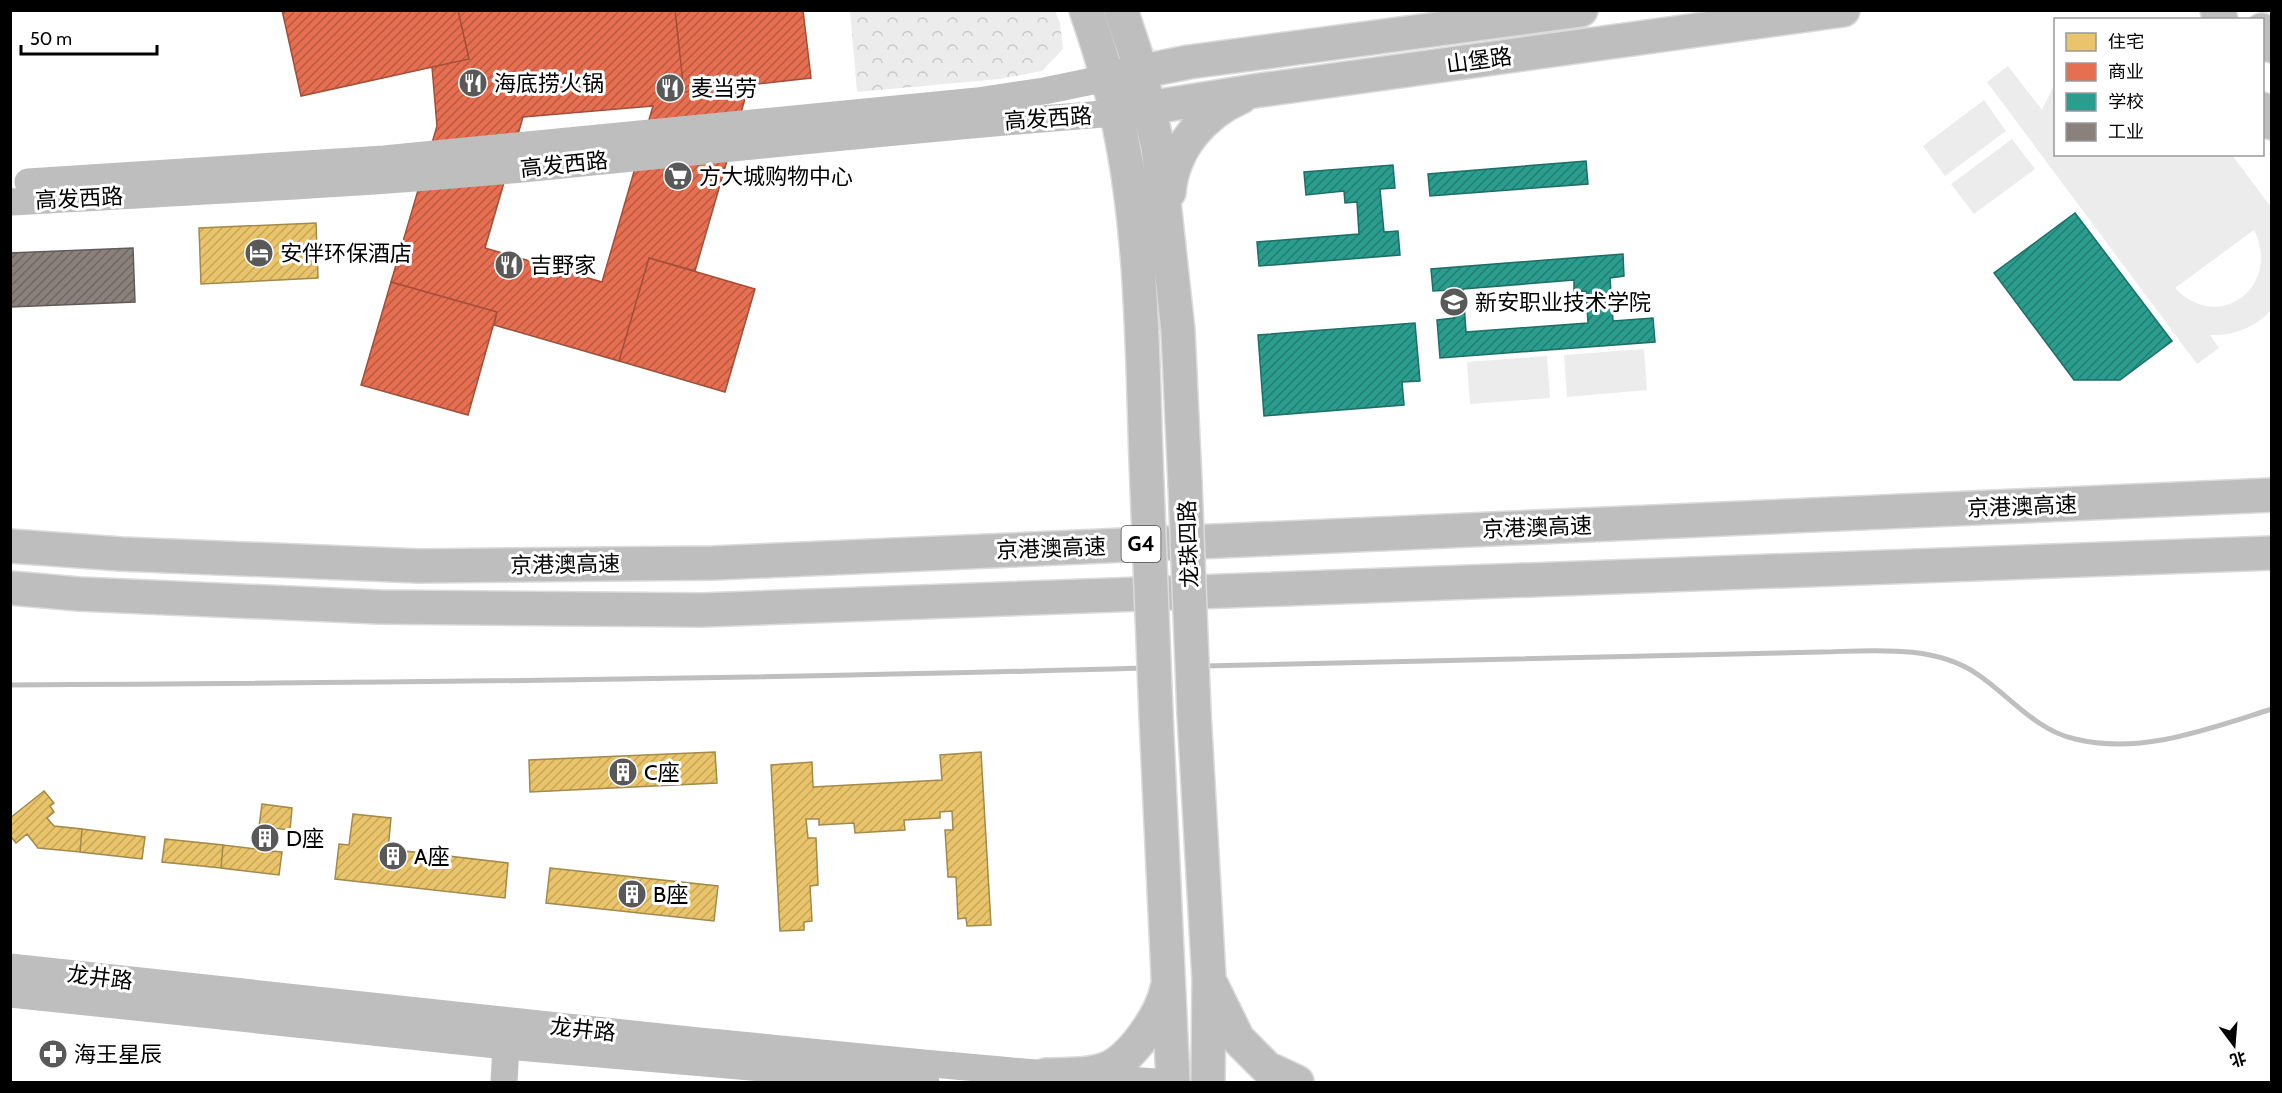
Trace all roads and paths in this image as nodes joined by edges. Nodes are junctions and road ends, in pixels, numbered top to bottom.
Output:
1 (1086, 10) edge
2 (1121, 10) edge
3 (1581, 10) edge
4 (1843, 10) edge
5 (1140, 71) junction
6 (1107, 78) junction
7 (1254, 91) junction
8 (1149, 108) junction
9 (1116, 112) junction
10 (10, 183) edge
11 (10, 202) edge
12 (1165, 221) junction
13 (2271, 495) edge
14 (10, 546) edge
15 (2271, 553) edge
16 (1899, 568) junction
17 (2271, 571) edge
18 (10, 588) edge
19 (10, 967) edge
20 (1168, 971) junction
21 (1209, 979) junction
22 (10, 994) edge
23 (507, 1046) junction
24 (1046, 1075) junction
25 (504, 1083) edge
26 (926, 1083) edge
27 (1156, 1083) edge
28 (1173, 1083) edge
29 (1208, 1083) edge
30 (1297, 1083) edge

1 - 6 main road, 龙珠四路
2 - 5 main road, 龙珠四路
3 - 5 main road, 山堡路
4 - 7 main road, 山堡路
5 - 6 main road, 山堡路
5 - 8 main road, 龙珠四路
6 - 9 main road, 龙珠四路
6 - 10 street, 高发西路
7 - 8 main road, 山堡路
7 - 12 main road
8 - 9 main road, 山堡路
8 - 12 main road, 龙珠四路
9 - 11 street, 高发西路
9 - 20 main road, 龙珠四路, bridge
12 - 21 main road, 龙珠四路, bridge
13 - 14 main road, 京港澳高速 / G4
15 - 16 main road, 京港澳高速 / G4
16 - 17 main road
16 - 18 main road, 京港澳高速 / G4
19 - 24 street, 龙井路
20 - 24 main road
20 - 28 main road, 龙珠四路
21 - 29 main road, 龙珠四路
21 - 30 main road
22 - 23 street, 龙井路
23 - 25 street
23 - 26 street, 龙井路
24 - 27 street, 龙井路

